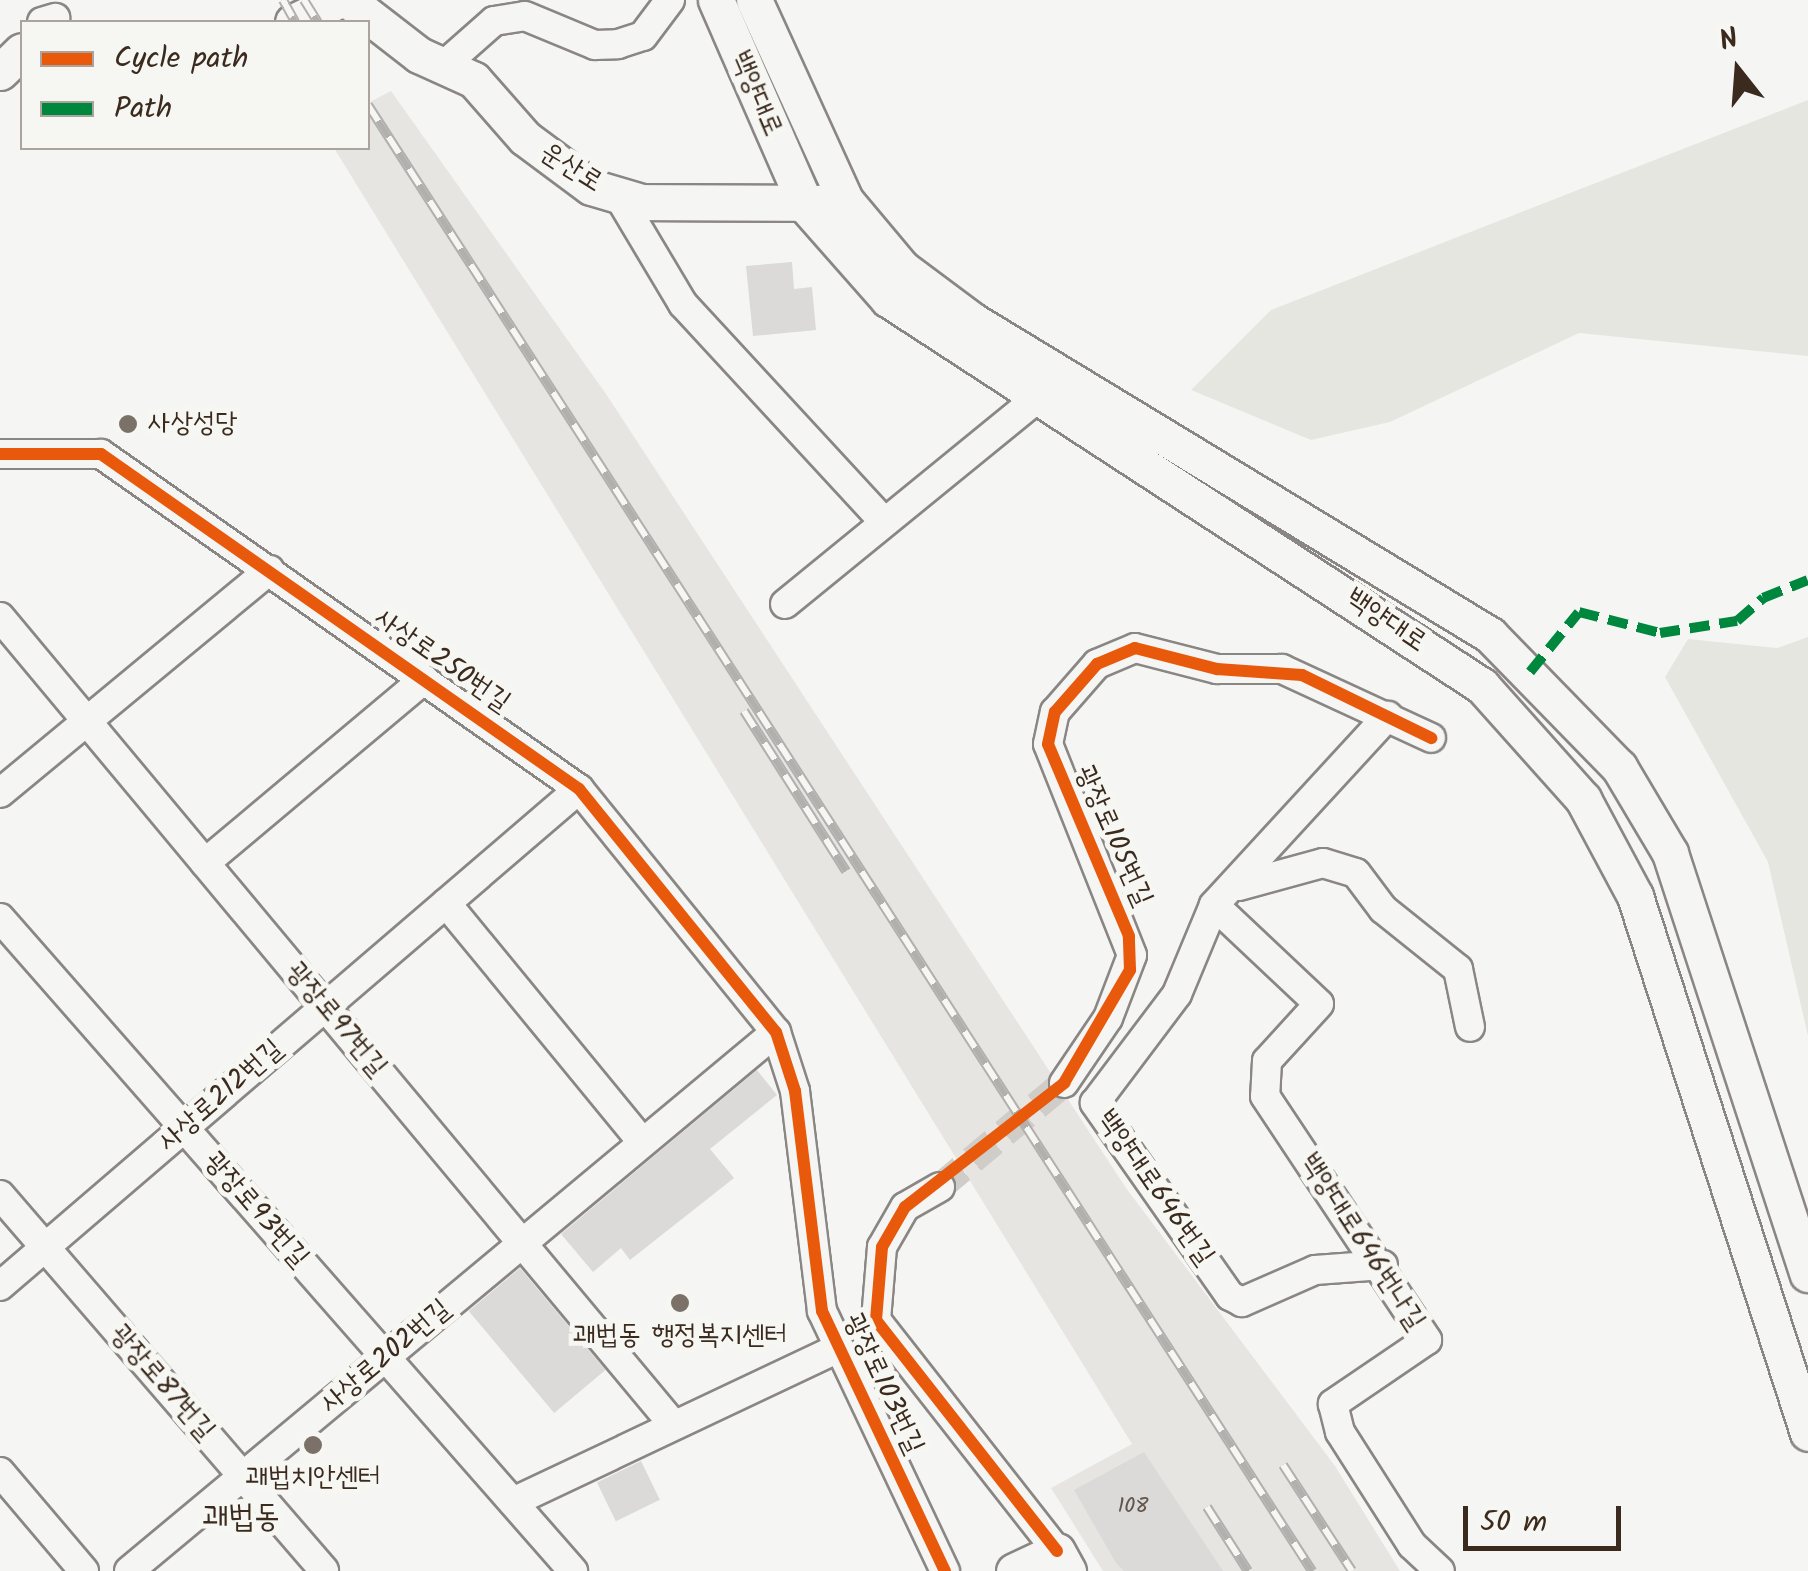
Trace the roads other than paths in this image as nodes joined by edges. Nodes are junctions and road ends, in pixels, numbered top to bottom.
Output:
1 (339, 0) edge
2 (348, 0) edge
3 (670, 0) edge
4 (716, 0) edge
5 (754, 0) edge
6 (532, 11) edge
7 (297, 20) edge
8 (20, 33) edge
9 (20, 53) edge
10 (0, 54) edge
11 (443, 66) junction
12 (0, 72) edge
13 (618, 195) junction
14 (845, 200) junction
15 (806, 206) junction
16 (1038, 396) junction
17 (0, 454) edge
18 (882, 520) junction
19 (270, 570) junction
20 (785, 604) dead end
21 (0, 617) edge
22 (424, 679) junction
23 (1388, 716) junction
24 (87, 721) junction
25 (1431, 738) dead end
26 (579, 789) junction
27 (0, 792) edge
28 (205, 863) junction
29 (446, 902) junction
30 (1214, 905) junction
31 (0, 918) edge
32 (325, 1007) junction
33 (1470, 1028) dead end
34 (776, 1032) junction
35 (1064, 1083) tunnel mouth
36 (184, 1128) junction
37 (643, 1143) junction
38 (940, 1187) tunnel mouth
39 (0, 1194) edge
40 (522, 1244) junction
41 (45, 1247) junction
42 (1383, 1264) junction
43 (1808, 1274) edge
44 (0, 1286) edge
45 (836, 1350) junction
46 (386, 1357) junction
47 (672, 1423) junction
48 (1808, 1433) edge
49 (0, 1472) edge
50 (242, 1476) junction
51 (513, 1502) junction
52 (1062, 1561) edge
53 (84, 1571) edge
54 (129, 1571) edge
55 (324, 1571) edge
56 (573, 1571) edge
57 (945, 1571) edge
58 (1014, 1571) edge
59 (1440, 1571) edge

1 - 7 main road
2 - 11 main road, 운산로
3 - 6 street
4 - 15 main road, 백양대로
5 - 14 main road, 백양대로
6 - 11 street
8 - 10 street
9 - 12 main road
11 - 13 main road, 운산로
13 - 15 main road, 운산로
13 - 18 street
14 - 15 main road, 운산로
14 - 43 main road, 백양대로
15 - 16 main road, 백양대로
16 - 18 street
16 - 48 main road, 백양대로
17 - 19 street, 사상로250번길
18 - 20 street
19 - 22 street, 사상로250번길
19 - 24 street
21 - 24 street, 광장로97번길
22 - 26 street, 사상로250번길
22 - 28 street, 사상로250번길
23 - 25 street, 광장로105번길
23 - 30 street, 백양대로646번길
23 - 35 street, 광장로105번길
24 - 27 street
24 - 28 street, 광장로97번길
26 - 29 street, 사상로212번길
26 - 34 street, 사상로250번길
28 - 32 street, 광장로97번길
29 - 32 street, 사상로212번길
29 - 37 street
30 - 33 street
30 - 42 street, 백양대로646번나길
30 - 42 street, 백양대로646번길
31 - 36 street, 광장로93번길
32 - 36 street, 사상로212번길
32 - 40 street, 광장로97번길
34 - 37 street, 사상로202번길
34 - 45 street, 광장로103번길
36 - 41 street, 사상로212번길
36 - 46 street, 광장로93번길
37 - 40 street, 사상로202번길
38 - 52 street
39 - 41 street, 광장로87번길
40 - 46 street, 사상로202번길
40 - 47 street, 광장로97번길
41 - 44 street, 사상로212번길
41 - 50 street, 광장로87번길
42 - 59 street, 백양대로646번나길
45 - 47 street, 광장로103번길
45 - 57 street, 광장로103번길
46 - 50 street, 사상로202번길
46 - 51 street, 광장로93번길
47 - 51 street
49 - 53 street
50 - 54 street, 사상로202번길
50 - 55 street, 광장로87번길
51 - 56 street, 광장로93번길
52 - 58 main road

